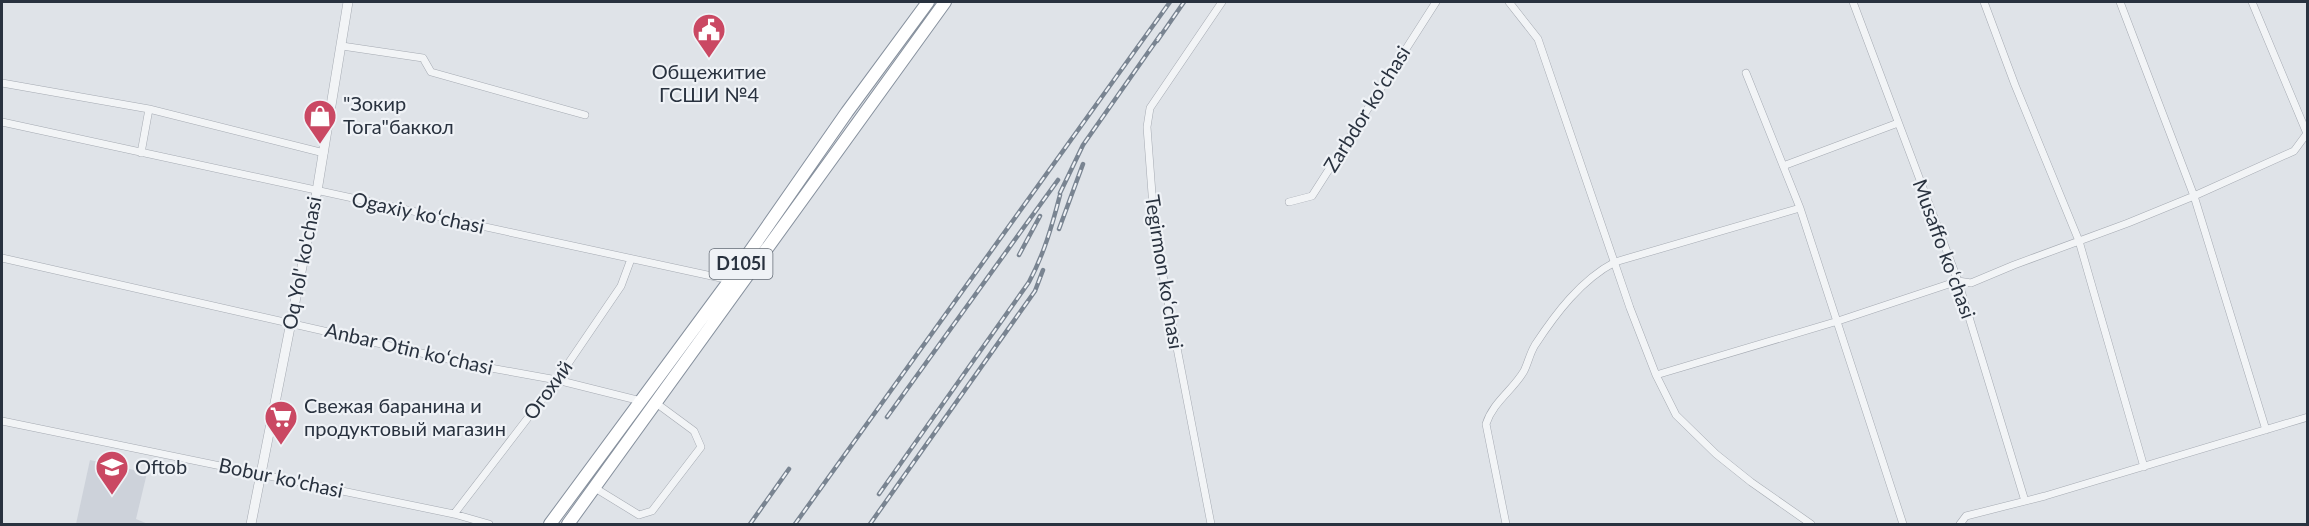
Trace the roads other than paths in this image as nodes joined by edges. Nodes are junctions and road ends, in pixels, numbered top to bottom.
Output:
1 (348, 2) edge
2 (928, 2) edge
3 (945, 2) edge
4 (1222, 2) edge
5 (1436, 2) edge
6 (1509, 2) edge
7 (1853, 2) edge
8 (1984, 2) edge
9 (2120, 2) edge
10 (2252, 2) edge
11 (342, 46) junction
12 (1746, 73) dead end
13 (2, 83) edge
14 (149, 109) junction
15 (585, 115) dead end
16 (2, 122) edge
17 (1898, 123) junction
18 (2307, 134) edge
19 (141, 153) junction
20 (324, 153) junction
21 (1783, 166) junction
22 (317, 191) junction
23 (2194, 196) junction
24 (1289, 202) dead end
25 (1800, 208) junction
26 (2079, 241) junction
27 (2, 258) edge
28 (631, 259) junction
29 (1616, 262) junction
30 (730, 280) junction
31 (1958, 281) junction
32 (1838, 321) junction
33 (290, 322) junction
34 (1656, 375) junction
35 (557, 380) junction
36 (640, 401) junction
37 (656, 403) junction
38 (2307, 417) edge
39 (2, 421) edge
40 (2266, 430) junction
41 (2144, 467) junction
42 (261, 474) junction
43 (595, 488) junction
44 (2025, 501) junction
45 (454, 514) junction
46 (251, 525) edge
47 (489, 525) edge
48 (550, 525) edge
49 (568, 525) edge
50 (1210, 525) edge
51 (1506, 525) edge
52 (1811, 525) edge
53 (1903, 525) edge
54 (1960, 525) edge

1 - 11 street, Oq Yol' ko'chasi
2 - 30 highway, D105l
3 - 37 highway, D105l
4 - 50 street, Tegirmon koʻchasi
5 - 24 street, Zarbdor koʻchasi
6 - 29 street
7 - 17 street, Musaffo koʻchasi
8 - 26 street
9 - 23 street
10 - 18 street
11 - 15 street
11 - 20 street, Oq Yol' ko'chasi
12 - 21 street
13 - 14 street
14 - 19 street
14 - 20 street
16 - 19 street, Ogaxiy koʻchasi
17 - 21 street
17 - 31 street, Musaffo koʻchasi
18 - 23 street
19 - 22 street, Ogaxiy koʻchasi
20 - 22 street, Oq Yol' ko'chasi
21 - 25 street
22 - 28 street, Ogaxiy koʻchasi
22 - 33 street, Oq Yol' ko'chasi
23 - 26 street
23 - 40 street
25 - 29 street
25 - 32 street
26 - 31 street
26 - 41 street
27 - 33 street, Anbar Otin koʻchasi
28 - 30 street, Ogaxiy koʻchasi
28 - 35 street, Огохий
29 - 34 street
29 - 51 street
30 - 36 highway, D105l
31 - 32 street
31 - 44 street, Musaffo koʻchasi
32 - 34 street
32 - 53 street
33 - 35 street, Anbar Otin koʻchasi
33 - 42 street, Oq Yol' ko'chasi
34 - 52 street
35 - 36 street, Anbar Otin koʻchasi
35 - 45 street, Огохий
36 - 48 highway, D105l
37 - 43 highway, D105l
37 - 43 street
38 - 40 street
39 - 42 street, Bobur ko'chasi
40 - 41 street
41 - 44 street
42 - 45 street, Bobur ko'chasi
42 - 46 street, Oq Yol' ko'chasi
43 - 49 highway, D105l
44 - 54 street
45 - 47 street, Bobur ko'chasi

